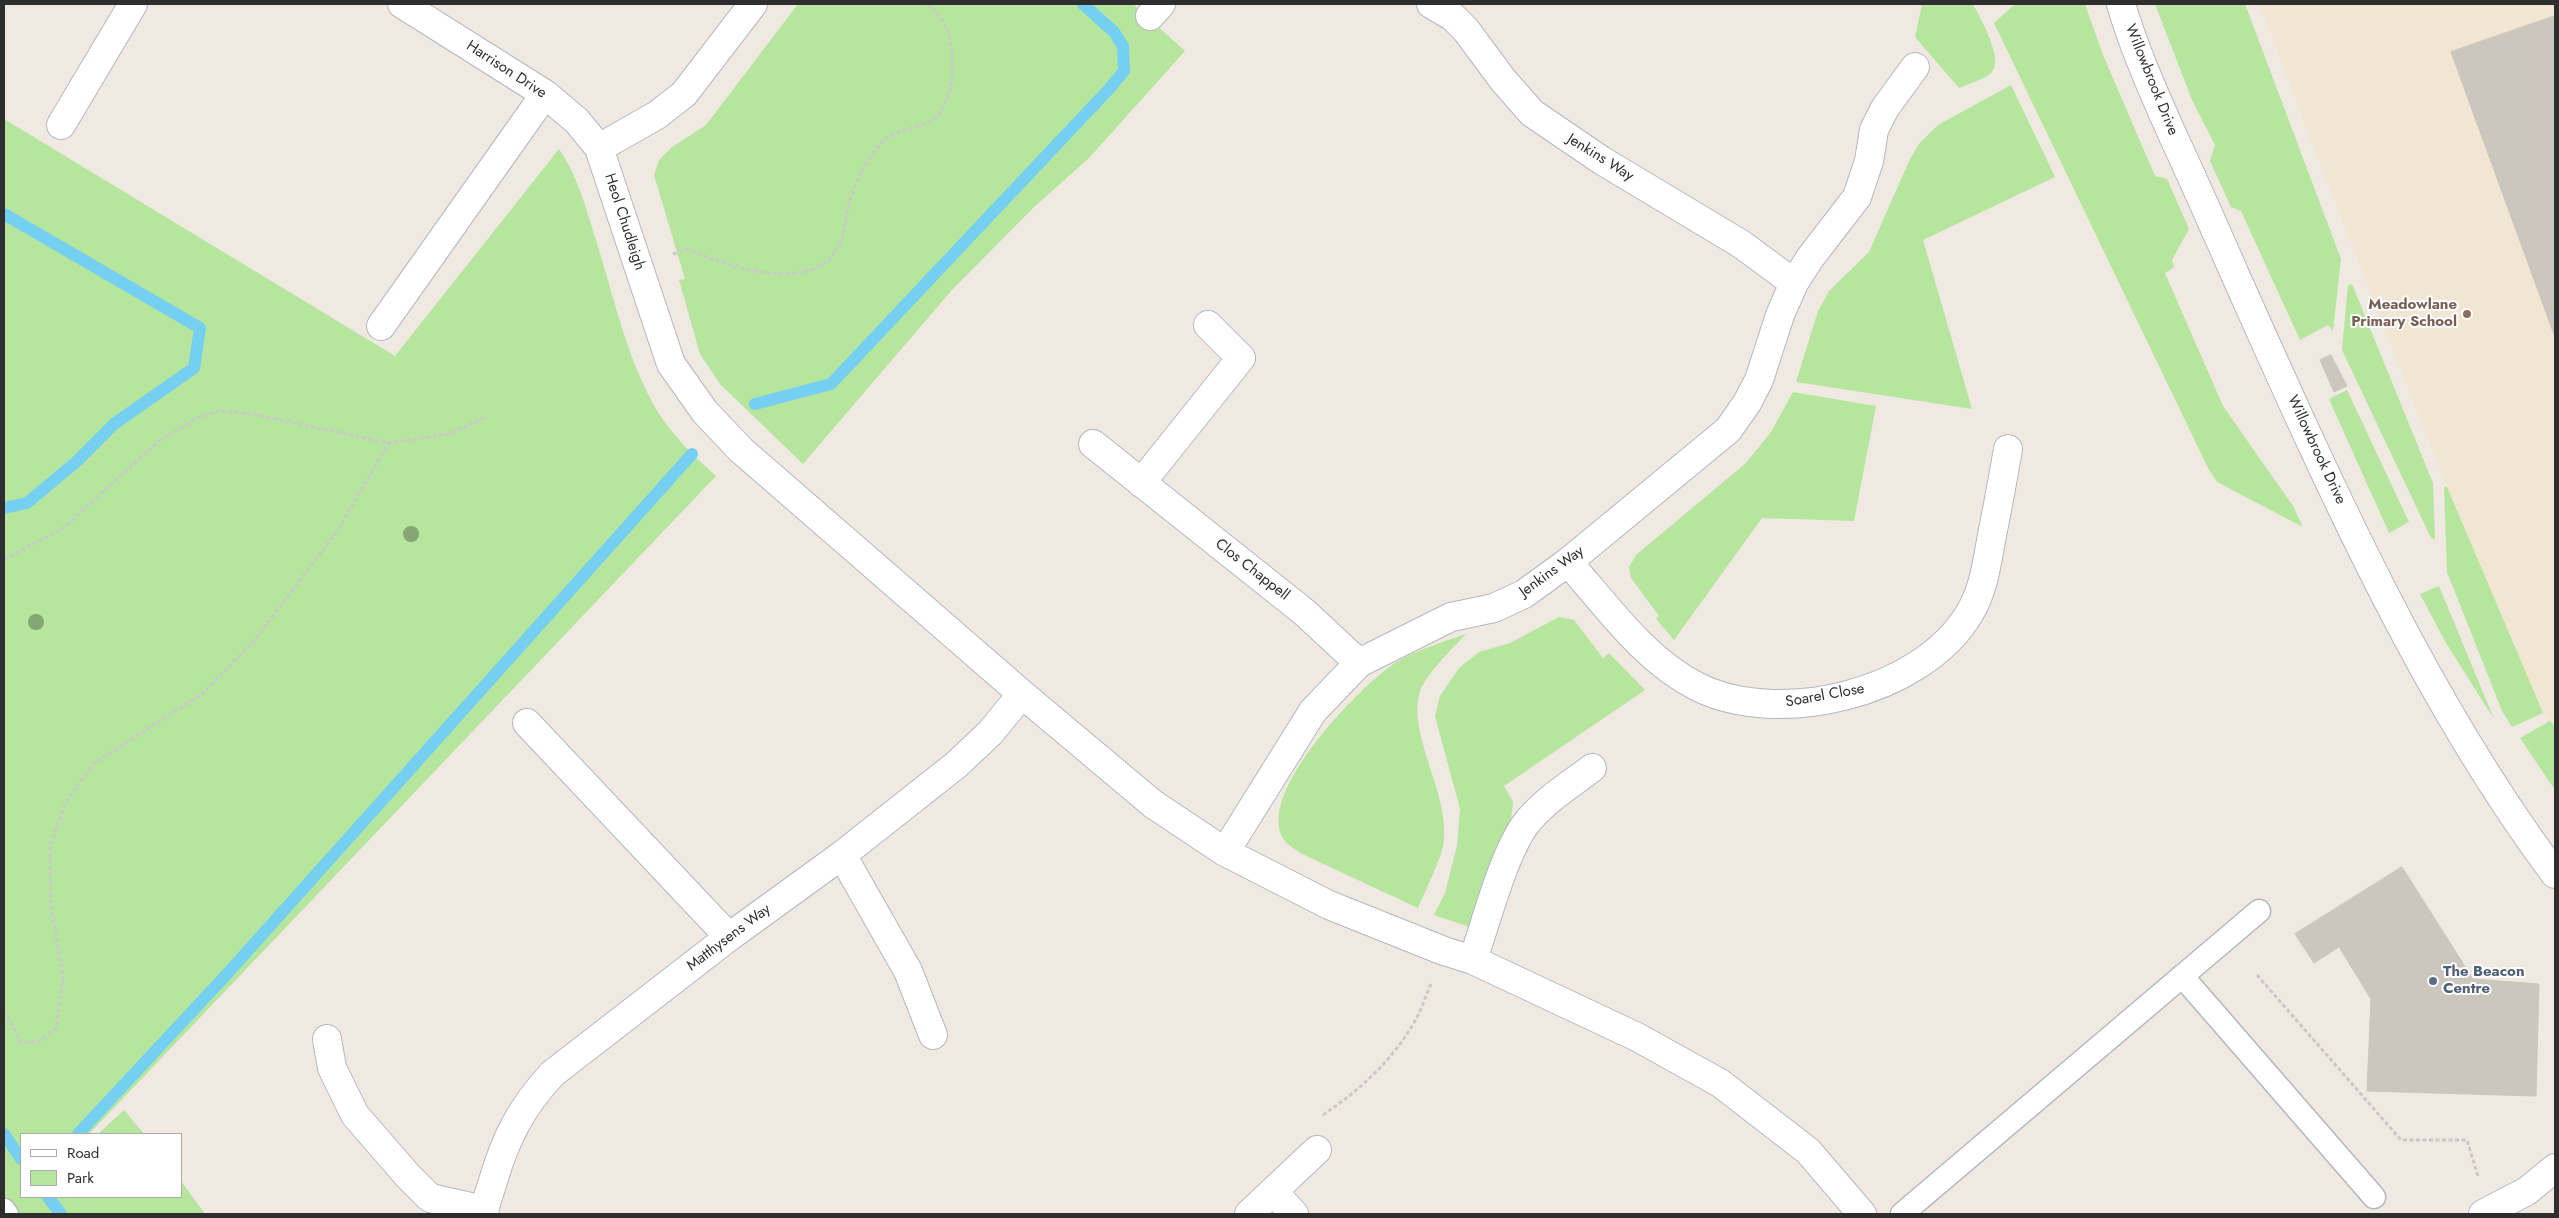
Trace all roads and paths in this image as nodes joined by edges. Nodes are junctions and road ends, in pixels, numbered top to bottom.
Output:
1 (133, 4) edge
2 (402, 4) edge
3 (753, 4) edge
4 (928, 4) edge
5 (1431, 4) edge
6 (2121, 4) edge
7 (1915, 67) dead end
8 (545, 94) junction
9 (61, 125) dead end
10 (599, 148) junction
11 (670, 256) dead end
12 (1794, 283) junction
13 (1208, 325) dead end
14 (381, 326) dead end
15 (484, 418) dead end
16 (389, 443) junction
17 (1093, 444) dead end
18 (2008, 449) dead end
19 (1141, 483) junction
20 (4, 558) edge
21 (1568, 562) junction
22 (1358, 663) junction
23 (1022, 694) junction
24 (527, 723) dead end
25 (1592, 768) dead end
26 (1225, 852) junction
27 (842, 855) junction
28 (2555, 874) edge
29 (2259, 911) dead end
30 (729, 938) junction
31 (1444, 951) junction
32 (1474, 960) junction
33 (2257, 975) dead end
34 (2182, 976) junction
35 (4, 1010) edge
36 (933, 1035) dead end
37 (328, 1038) dead end
38 (1317, 1150) joint
39 (2555, 1168) edge
40 (2479, 1177) dead end
41 (1273, 1191) junction
42 (2374, 1198) dead end
43 (4, 1210) edge
44 (484, 1212) edge
45 (6, 1214) edge
46 (1249, 1214) edge
47 (1294, 1214) edge
48 (1862, 1214) edge
49 (1902, 1214) edge
50 (2483, 1214) edge

1 - 9 street
2 - 8 street, Harrison Drive
3 - 10 street
4 - 11 path
5 - 12 street, Jenkins Way
6 - 28 street, Willowbrook Drive
7 - 12 street, Jenkins Way
8 - 10 street, Harrison Drive
8 - 14 street
10 - 23 street, Heol Chudleigh
12 - 21 street, Jenkins Way
13 - 19 street
15 - 16 path
16 - 20 path
16 - 35 path
17 - 19 street, Clos Chappell
18 - 21 street, Soarel Close
19 - 22 street, Clos Chappell
21 - 22 street, Jenkins Way
22 - 26 street, Jenkins Way
23 - 26 street, Heol Chudleigh
23 - 27 street, Matthysens Way
24 - 30 street
25 - 32 street
26 - 31 street, Heol Chudleigh
27 - 30 street, Matthysens Way
27 - 36 street
29 - 34 lane
30 - 44 street, Matthysens Way
31 - 32 street, Heol Chudleigh
31 - 38 path
32 - 48 street, Heol Chudleigh
33 - 40 path
34 - 42 lane
34 - 49 lane
37 - 44 street
38 - 41 street
39 - 50 street
41 - 46 street
41 - 47 street
43 - 45 lane

